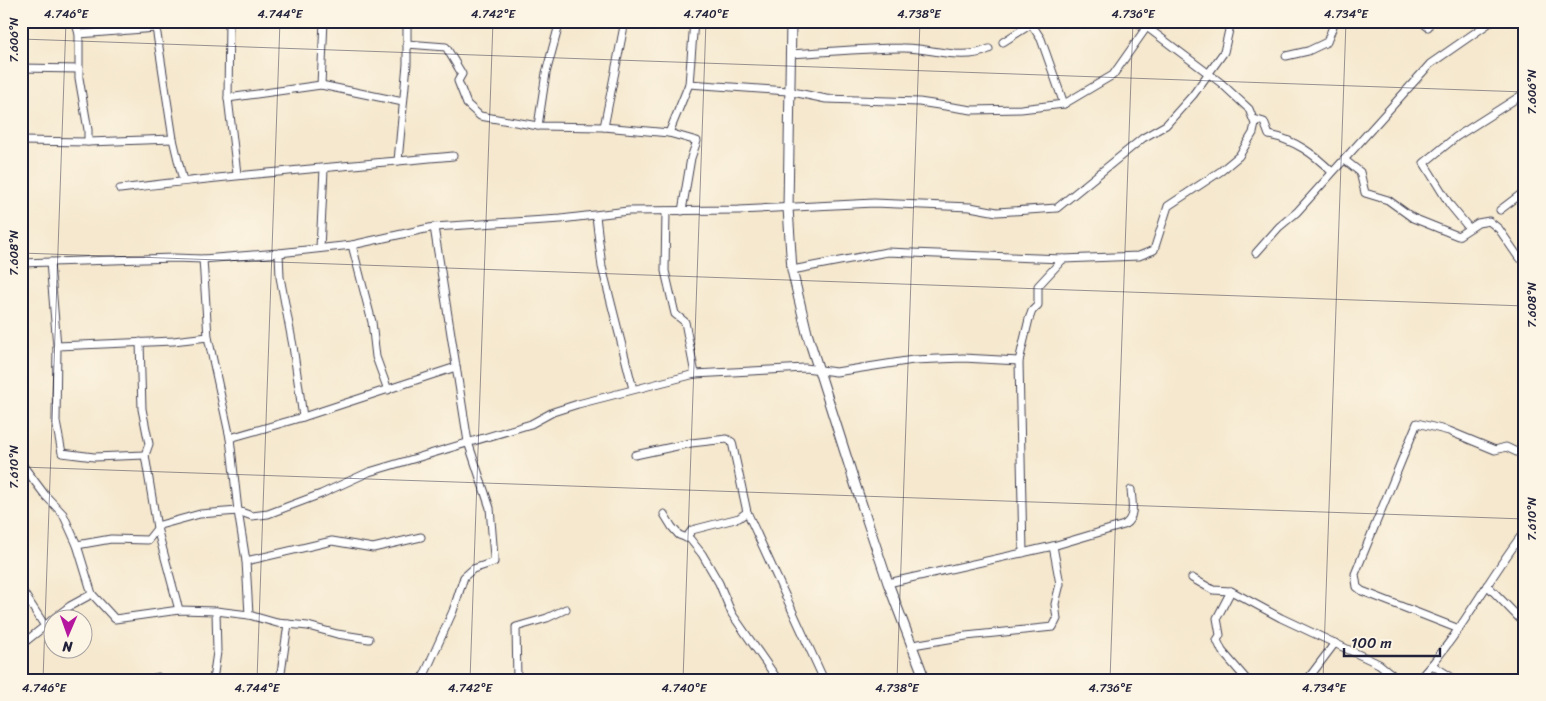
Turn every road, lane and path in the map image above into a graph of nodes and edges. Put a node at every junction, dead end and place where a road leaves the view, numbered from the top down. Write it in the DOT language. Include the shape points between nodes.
graph roads {
  1 [pos="75,21"];
  2 [pos="118,21"];
  3 [pos="229,21"];
  4 [pos="324,21"];
  5 [pos="408,21"];
  6 [pos="560,21"];
  7 [pos="625,21"];
  8 [pos="694,21"];
  9 [pos="791,21"];
  10 [pos="1134,21"];
  11 [pos="1231,21"];
  12 [pos="1335,21"];
  13 [pos="1421,21"];
  14 [pos="1492,21"];
  15 [pos="1034,23"];
  16 [pos="156,25"];
  17 [pos="1149,25"];
  18 [pos="1428,27"];
  19 [pos="121,31"];
  20 [pos="80,34"];
  21 [pos="1004,42"];
  22 [pos="407,44"];
  23 [pos="989,49"];
  24 [pos="791,54"];
  25 [pos="1286,56"];
  26 [pos="21,68"];
  27 [pos="78,69"];
  28 [pos="1208,72"];
  29 [pos="690,84"];
  30 [pos="321,85"];
  31 [pos="788,91"];
  32 [pos="1525,92"];
  33 [pos="228,98"];
  34 [pos="403,102"];
  35 [pos="1064,104"];
  36 [pos="1254,119"];
  37 [pos="538,126"];
  38 [pos="604,127"];
  39 [pos="669,133"];
  40 [pos="173,140"];
  41 [pos="21,141"];
  42 [pos="88,142"];
  43 [pos="453,156"];
  44 [pos="398,161"];
  45 [pos="1346,161"];
  46 [pos="324,169"];
  47 [pos="1332,172"];
  48 [pos="237,174"];
  49 [pos="183,181"];
  50 [pos="120,189"];
  51 [pos="1525,191"];
  52 [pos="788,208"];
  53 [pos="666,210"];
  54 [pos="1500,210"];
  55 [pos="682,211"];
  56 [pos="596,216"];
  57 [pos="434,227"];
  58 [pos="1469,228"];
  59 [pos="352,245"];
  60 [pos="320,248"];
  61 [pos="280,253"];
  62 [pos="1256,253"];
  63 [pos="1519,258"];
  64 [pos="203,259"];
  65 [pos="1063,259"];
  66 [pos="50,262"];
  67 [pos="21,263"];
  68 [pos="792,270"];
  69 [pos="208,337"];
  70 [pos="140,342"];
  71 [pos="57,346"];
  72 [pos="1019,361"];
  73 [pos="456,367"];
  74 [pos="820,370"];
  75 [pos="695,374"];
  76 [pos="633,389"];
  77 [pos="388,390"];
  78 [pos="303,417"];
  79 [pos="230,438"];
  80 [pos="468,442"];
  81 [pos="145,455"];
  82 [pos="634,455"];
  83 [pos="1525,456"];
  84 [pos="21,463"];
  85 [pos="1132,490"];
  86 [pos="238,512"];
  87 [pos="747,512"];
  88 [pos="664,514"];
  89 [pos="157,528"];
  90 [pos="1525,530"];
  91 [pos="421,536"];
  92 [pos="688,538"];
  93 [pos="77,545"];
  94 [pos="1053,546"];
  95 [pos="1023,553"];
  96 [pos="246,562"];
  97 [pos="1192,578"];
  98 [pos="888,583"];
  99 [pos="1487,585"];
  100 [pos="21,589"];
  101 [pos="1231,590"];
  102 [pos="92,594"];
  103 [pos="67,608"];
  104 [pos="566,608"];
  105 [pos="179,610"];
  106 [pos="216,611"];
  107 [pos="249,615"];
  108 [pos="42,621"];
  109 [pos="288,624"];
  110 [pos="1525,624"];
  111 [pos="42,628"];
  112 [pos="1459,629"];
  113 [pos="369,639"];
  114 [pos="1335,643"];
  115 [pos="21,645"];
  116 [pos="913,645"];
  117 [pos="1432,665"];
  118 [pos="21,672"];
  119 [pos="158,677"];
  120 [pos="924,678"];
  121 [pos="27,680"];
  122 [pos="146,680"];
  123 [pos="213,680"];
  124 [pos="280,680"];
  125 [pos="422,680"];
  126 [pos="517,680"];
  127 [pos="778,680"];
  128 [pos="824,680"];
  129 [pos="899,680"];
  130 [pos="1247,680"];
  131 [pos="1307,680"];
  132 [pos="1399,680"];
  133 [pos="1418,680"];
  134 [pos="1456,680"];
  1 -- 20 [label="street"];
  2 -- 19 [label="street"];
  3 -- 33 [label="street"];
  4 -- 30 [label="street"];
  5 -- 22 [label="street"];
  6 -- 37 [label="street" via="546,73"];
  7 -- 38 [label="street"];
  8 -- 29 [label="street"];
  9 -- 24 [label="street"];
  10 -- 17 [label="street"];
  11 -- 28 [label="street" via="1226,47"];
  12 -- 25 [label="street" via="1327,42"];
  13 -- 18 [label="street"];
  14 -- 47 [label="street" via="1430,64"];
  15 -- 21 [label="street"];
  15 -- 35 [label="street"];
  16 -- 19 [label="street"];
  16 -- 40 [label="street"];
  17 -- 28 [label="street"];
  17 -- 35 [label="street" via="1113,75"];
  19 -- 20 [label="street"];
  20 -- 27 [label="street"];
  22 -- 34 [label="street"];
  22 -- 37 [label="street" via="439,45 448,49 462,74 458,81 460,88 468,104 480,116"];
  23 -- 24 [label="street" via="980,54 901,48"];
  24 -- 31 [label="street"];
  26 -- 27 [label="street"];
  27 -- 42 [label="street"];
  28 -- 36 [label="street" via="1250,109"];
  28 -- 52 [label="street" via="1194,95 1166,125 1143,138 1057,208 997,212 899,202"];
  29 -- 31 [label="street"];
  29 -- 39 [label="street"];
  30 -- 33 [label="street"];
  30 -- 34 [label="street"];
  31 -- 35 [label="street" via="826,98 909,101 972,110"];
  31 -- 52 [label="street"];
  32 -- 58 [label="street" via="1424,163 1450,205"];
  33 -- 48 [label="street"];
  34 -- 44 [label="street"];
  36 -- 47 [label="street" via="1264,122 1269,135 1283,138 1316,156"];
  36 -- 65 [label="street" via="1253,133 1239,156 1168,206 1154,250 1139,256"];
  37 -- 38 [label="street"];
  38 -- 39 [label="street"];
  39 -- 55 [label="street" via="697,141"];
  40 -- 42 [label="street"];
  40 -- 49 [label="street"];
  41 -- 42 [label="street"];
  43 -- 44 [label="street"];
  44 -- 46 [label="street"];
  45 -- 58 [label="street" via="1360,172 1365,193 1388,200 1413,218 1458,236"];
  46 -- 48 [label="street"];
  46 -- 60 [label="street"];
  47 -- 62 [label="street"];
  48 -- 49 [label="street"];
  49 -- 50 [label="street"];
  51 -- 54 [label="street"];
  52 -- 55 [label="street"];
  52 -- 68 [label="street"];
  53 -- 55 [label="street"];
  53 -- 56 [label="street" via="628,210"];
  53 -- 75 [label="street" via="665,271 675,314 685,322"];
  56 -- 57 [label="street"];
  56 -- 76 [label="street" via="602,267"];
  57 -- 59 [label="street"];
  57 -- 73 [label="street"];
  58 -- 63 [label="street" via="1490,222 1499,229"];
  59 -- 60 [label="street"];
  59 -- 77 [label="street" via="372,322 376,357"];
  60 -- 61 [label="street"];
  61 -- 64 [label="street"];
  61 -- 78 [label="street" via="280,277"];
  64 -- 66 [label="street"];
  64 -- 69 [label="street"];
  65 -- 68 [label="street" via="887,252"];
  65 -- 72 [label="street" via="1038,286 1038,305 1029,319"];
  66 -- 67 [label="street"];
  66 -- 71 [label="street"];
  68 -- 74 [label="street" via="807,333"];
  69 -- 70 [label="street"];
  69 -- 79 [label="street"];
  70 -- 71 [label="street"];
  70 -- 81 [label="street" via="142,409 149,444"];
  71 -- 81 [label="street" via="56,422 62,453 94,457"];
  72 -- 74 [label="street" via="913,360 836,372"];
  72 -- 95 [label="street"];
  73 -- 77 [label="street"];
  73 -- 80 [label="street"];
  74 -- 75 [label="street" via="786,368"];
  74 -- 98 [label="street"];
  75 -- 76 [label="street"];
  76 -- 80 [label="street" via="578,404 531,424"];
  77 -- 78 [label="street"];
  78 -- 79 [label="street"];
  79 -- 86 [label="street"];
  80 -- 86 [label="street" via="369,472 282,510 252,516"];
  80 -- 125 [label="street" via="490,508 494,562 472,570 464,577 453,611"];
  81 -- 89 [label="street"];
  82 -- 87 [label="street" via="691,443 730,440"];
  83 -- 112 [label="street" via="1506,447 1495,450 1449,431 1417,423 1355,574 1357,587 1362,591"];
  84 -- 93 [label="street" via="62,514"];
  85 -- 94 [label="street" via="1132,510 1127,523"];
  86 -- 89 [label="street" via="200,514"];
  86 -- 96 [label="street"];
  87 -- 92 [label="street" via="739,518 692,530"];
  87 -- 128 [label="street"];
  88 -- 92 [label="street" via="672,527"];
  89 -- 93 [label="street" via="148,540 111,539"];
  89 -- 105 [label="street"];
  90 -- 99 [label="street"];
  91 -- 96 [label="street" via="373,548 332,541"];
  92 -- 127 [label="street" via="719,583 732,614"];
  93 -- 102 [label="street"];
  94 -- 95 [label="street"];
  94 -- 116 [label="street" via="1060,584 1053,627"];
  95 -- 98 [label="street"];
  96 -- 107 [label="street"];
  97 -- 101 [label="street" via="1213,590"];
  98 -- 116 [label="street"];
  99 -- 110 [label="street"];
  99 -- 112 [label="street"];
  100 -- 108 [label="street"];
  101 -- 114 [label="street"];
  101 -- 130 [label="street" via="1217,618 1220,635 1217,640 1222,651"];
  102 -- 103 [label="street"];
  102 -- 105 [label="street" via="115,619"];
  104 -- 126 [label="street" via="516,628"];
  105 -- 106 [label="street"];
  106 -- 107 [label="street"];
  106 -- 123 [label="street" via="217,652"];
  107 -- 109 [label="street"];
  109 -- 113 [label="street"];
  109 -- 124 [label="street"];
  111 -- 115 [label="street"];
  112 -- 117 [label="street"];
  114 -- 131 [label="street"];
  114 -- 132 [label="street" via="1379,664"];
  116 -- 120 [label="street"];
  117 -- 133 [label="street"];
  117 -- 134 [label="street"];
  118 -- 121 [label="street"];
  119 -- 122 [label="street"];
  120 -- 129 [label="street"];
}
